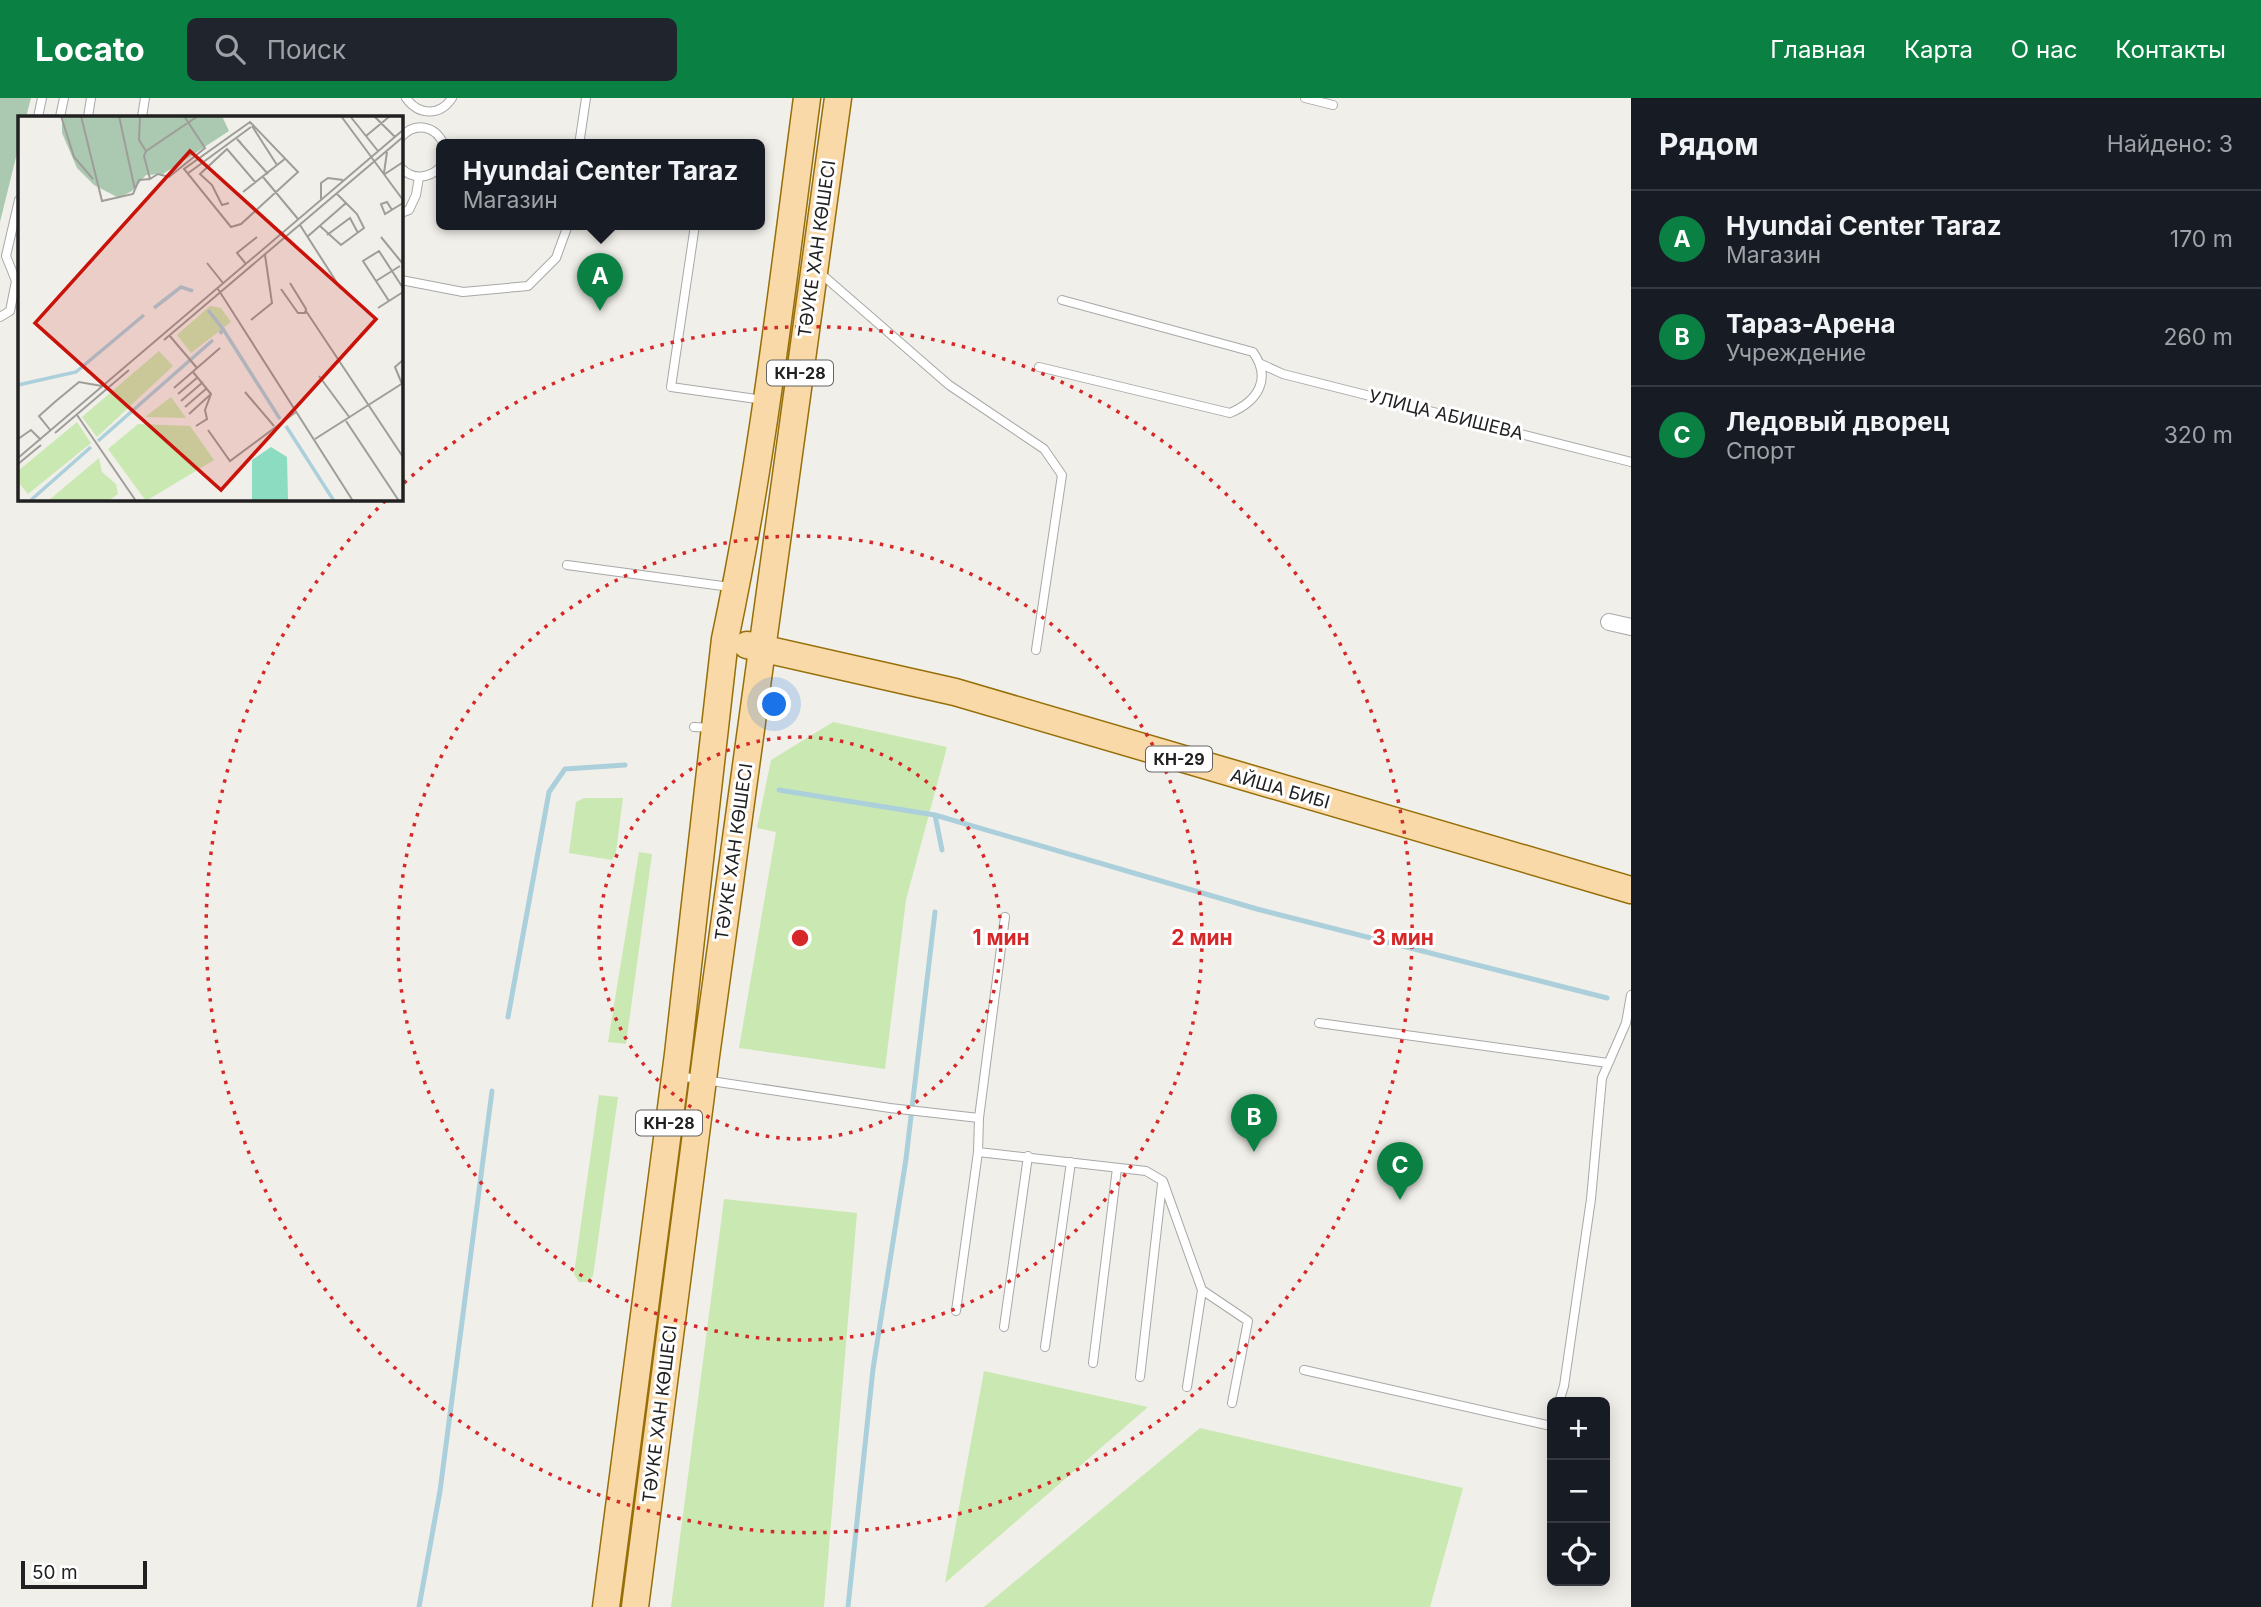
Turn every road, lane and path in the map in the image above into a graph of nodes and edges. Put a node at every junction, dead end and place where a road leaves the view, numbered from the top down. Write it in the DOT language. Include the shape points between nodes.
graph roads {
  1 [pos="42,98"];
  2 [pos="64,98"];
  3 [pos="91,98"];
  4 [pos="145,98"];
  5 [pos="406,98"];
  6 [pos="452,98"];
  7 [pos="586,98"];
  8 [pos="807,98"];
  9 [pos="838,98"];
  10 [pos="1305,98"];
  11 [pos="1333,105"];
  12 [pos="423,111"];
  13 [pos="38,116"];
  14 [pos="60,116"];
  15 [pos="88,116"];
  16 [pos="142,116"];
  17 [pos="422,127"];
  18 [pos="402,136"];
  19 [pos="440,139"];
  20 [pos="580,139"];
  21 [pos="402,169"];
  22 [pos="436,170"];
  23 [pos="419,177"];
  24 [pos="18,204"];
  25 [pos="402,212"];
  26 [pos="566,230"];
  27 [pos="694,230"];
  28 [pos="814,268"];
  29 [pos="402,281"];
  30 [pos="1062,300"];
  31 [pos="0,317"];
  32 [pos="1261,364"];
  33 [pos="1039,367"];
  34 [pos="767,400"];
  35 [pos="1631,462"];
  36 [pos="567,565"];
  37 [pos="736,588"];
  38 [pos="1609,622"];
  39 [pos="1631,627"];
  40 [pos="725,639"];
  41 [pos="761,648"];
  42 [pos="1036,650"];
  43 [pos="1631,890"];
  44 [pos="1005,917"];
  45 [pos="1631,995"];
  46 [pos="1318,1023"];
  47 [pos="1608,1063"];
  48 [pos="675,1076"];
  49 [pos="703,1080"];
  50 [pos="979,1118"];
  51 [pos="978,1152"];
  52 [pos="1028,1156"];
  53 [pos="1071,1162"];
  54 [pos="1117,1168"];
  55 [pos="1163,1181"];
  56 [pos="1202,1290"];
  57 [pos="956,1311"];
  58 [pos="1004,1327"];
  59 [pos="1045,1347"];
  60 [pos="1093,1363"];
  61 [pos="1304,1370"];
  62 [pos="1140,1377"];
  63 [pos="1187,1387"];
  64 [pos="1561,1397"];
  65 [pos="1232,1403"];
  66 [pos="1547,1425"];
  67 [pos="606,1607"];
  68 [pos="635,1607"];
  1 -- 13 [label="lane"];
  2 -- 14 [label="lane"];
  3 -- 15 [label="lane"];
  4 -- 16 [label="lane"];
  5 -- 12 [label="lane"];
  6 -- 12 [label="lane" via="444,108"];
  7 -- 20 [label="lane"];
  8 -- 34 [label="main road, ТӘУКЕ ХАН КӨШЕСІ / КН-28"];
  9 -- 28 [label="main road, ТӘУКЕ ХАН КӨШЕСІ / КН-28"];
  10 -- 11 [label="lane"];
  12 -- 17 [label="lane"];
  17 -- 18 [label="lane"];
  17 -- 19 [label="lane"];
  21 -- 23 [label="lane"];
  22 -- 23 [label="lane"];
  23 -- 25 [label="lane" via="416,195"];
  24 -- 31 [label="lane" via="6,256 16,281 10,311"];
  26 -- 29 [label="lane" via="556,258 528,286 463,292"];
  27 -- 34 [label="lane" via="671,387"];
  28 -- 41 [label="main road, ТӘУКЕ ХАН КӨШЕСІ / КН-28"];
  28 -- 42 [label="lane" via="949,385 1044,449 1062,475"];
  30 -- 32 [label="lane, УЛИЦА АБИШЕВА" via="1253,352"];
  32 -- 33 [label="lane" via="1263,382 1253,398 1230,412"];
  32 -- 35 [label="lane, УЛИЦА АБИШЕВА" via="1283,374"];
  34 -- 37 [label="main road, ТӘУКЕ ХАН КӨШЕСІ / КН-28"];
  36 -- 37 [label="lane"];
  37 -- 40 [label="main road, ТӘУКЕ ХАН КӨШЕСІ / КН-28"];
  38 -- 39 [label="street"];
  40 -- 41 [label="main road, АЙША БИБІ / КН-29"];
  40 -- 48 [label="main road, ТӘУКЕ ХАН КӨШЕСІ / КН-28" via="704,728"];
  41 -- 43 [label="main road, АЙША БИБІ / КН-29" via="954,692"];
  41 -- 49 [label="main road, ТӘУКЕ ХАН КӨШЕСІ / КН-28"];
  44 -- 50 [label="lane"];
  45 -- 47 [label="lane" via="1626,1023"];
  46 -- 47 [label="lane"];
  47 -- 64 [label="lane" via="1602,1078 1591,1199"];
  48 -- 49 [label="lane"];
  48 -- 67 [label="main road, ТӘУКЕ ХАН КӨШЕСІ / КН-28"];
  49 -- 50 [label="lane"];
  49 -- 68 [label="main road, ТӘУКЕ ХАН КӨШЕСІ / КН-28"];
  50 -- 51 [label="lane"];
  51 -- 52 [label="lane"];
  51 -- 57 [label="lane"];
  52 -- 53 [label="lane"];
  52 -- 58 [label="lane"];
  53 -- 54 [label="lane"];
  53 -- 59 [label="lane"];
  54 -- 55 [label="lane" via="1146,1171"];
  54 -- 60 [label="lane"];
  55 -- 56 [label="lane"];
  55 -- 62 [label="lane"];
  56 -- 63 [label="lane"];
  56 -- 65 [label="lane" via="1248,1321"];
  61 -- 66 [label="lane"];
}
